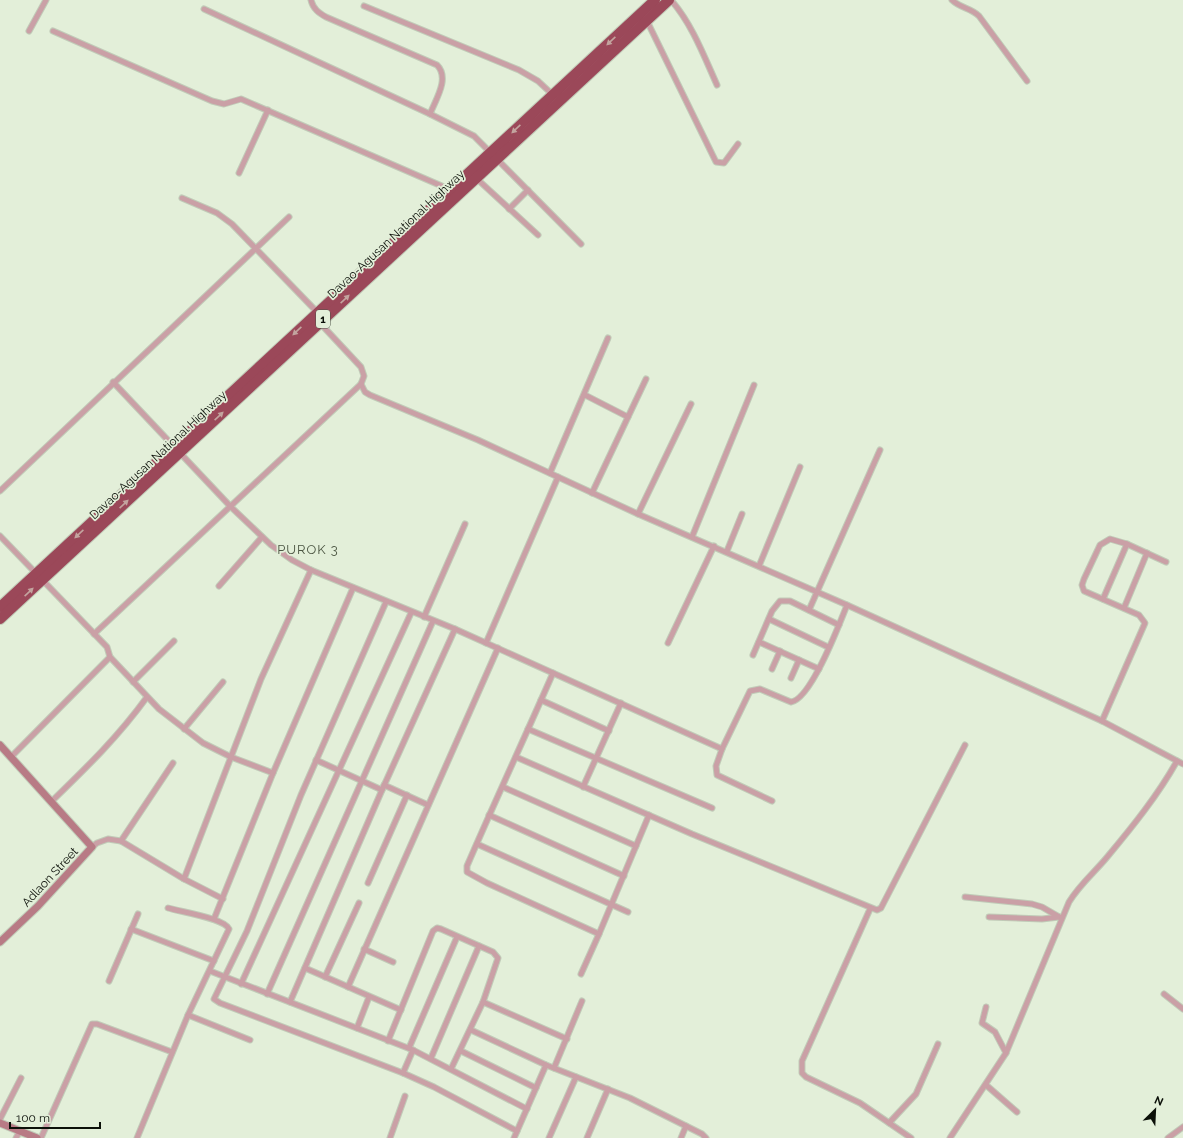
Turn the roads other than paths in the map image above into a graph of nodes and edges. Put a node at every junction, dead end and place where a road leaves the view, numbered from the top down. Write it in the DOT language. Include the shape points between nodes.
graph roads {
  1 [pos="46,0"];
  2 [pos="311,0"];
  3 [pos="655,0"];
  4 [pos="670,0"];
  5 [pos="952,0"];
  6 [pos="364,6"];
  7 [pos="204,9"];
  8 [pos="647,21"];
  9 [pos="29,31"];
  10 [pos="54,31"];
  11 [pos="575,80"];
  12 [pos="1027,81"];
  13 [pos="717,85"];
  14 [pos="553,95"];
  15 [pos="268,110"];
  16 [pos="430,114"];
  17 [pos="738,144"];
  18 [pos="494,155"];
  19 [pos="239,173"];
  20 [pos="476,178"];
  21 [pos="528,190"];
  22 [pos="453,193"];
  23 [pos="182,198"];
  24 [pos="509,209"];
  25 [pos="289,217"];
  26 [pos="538,235"];
  27 [pos="581,244"];
  28 [pos="257,249"];
  29 [pos="317,317"];
  30 [pos="608,338"];
  31 [pos="646,379"];
  32 [pos="113,382"];
  33 [pos="361,384"];
  34 [pos="754,385"];
  35 [pos="585,395"];
  36 [pos="691,404"];
  37 [pos="628,417"];
  38 [pos="176,449"];
  39 [pos="880,450"];
  40 [pos="800,467"];
  41 [pos="550,473"];
  42 [pos="558,477"];
  43 [pos="0,491"];
  44 [pos="592,493"];
  45 [pos="231,507"];
  46 [pos="638,514"];
  47 [pos="742,514"];
  48 [pos="465,524"];
  49 [pos="0,536"];
  50 [pos="262,537"];
  51 [pos="692,537"];
  52 [pos="1127,544"];
  53 [pos="714,546"];
  54 [pos="726,552"];
  55 [pos="1146,553"];
  56 [pos="1166,562"];
  57 [pos="759,566"];
  58 [pos="311,570"];
  59 [pos="39,577"];
  60 [pos="219,586"];
  61 [pos="353,588"];
  62 [pos="816,592"];
  63 [pos="1103,599"];
  64 [pos="386,602"];
  65 [pos="847,605"];
  66 [pos="0,607"];
  67 [pos="1124,608"];
  68 [pos="809,610"];
  69 [pos="412,613"];
  70 [pos="424,617"];
  71 [pos="0,619"];
  72 [pos="769,619"];
  73 [pos="433,621"];
  74 [pos="839,625"];
  75 [pos="455,629"];
  76 [pos="94,634"];
  77 [pos="174,642"];
  78 [pos="759,642"];
  79 [pos="486,643"];
  80 [pos="668,643"];
  81 [pos="828,647"];
  82 [pos="498,648"];
  83 [pos="780,651"];
  84 [pos="752,655"];
  85 [pos="110,658"];
  86 [pos="799,660"];
  87 [pos="772,669"];
  88 [pos="819,669"];
  89 [pos="553,673"];
  90 [pos="792,678"];
  91 [pos="133,682"];
  92 [pos="223,682"];
  93 [pos="147,696"];
  94 [pos="541,700"];
  95 [pos="621,703"];
  96 [pos="1102,721"];
  97 [pos="184,729"];
  98 [pos="528,729"];
  99 [pos="609,731"];
  100 [pos="0,745"];
  101 [pos="965,745"];
  102 [pos="722,749"];
  103 [pos="11,757"];
  104 [pos="231,757"];
  105 [pos="516,757"];
  106 [pos="596,758"];
  107 [pos="316,760"];
  108 [pos="1177,761"];
  109 [pos="173,763"];
  110 [pos="1183,764"];
  111 [pos="338,770"];
  112 [pos="273,773"];
  113 [pos="361,781"];
  114 [pos="503,787"];
  115 [pos="583,787"];
  116 [pos="383,788"];
  117 [pos="407,796"];
  118 [pos="772,801"];
  119 [pos="51,802"];
  120 [pos="428,805"];
  121 [pos="712,808"];
  122 [pos="489,815"];
  123 [pos="649,815"];
  124 [pos="122,841"];
  125 [pos="477,844"];
  126 [pos="636,846"];
  127 [pos="92,847"];
  128 [pos="624,876"];
  129 [pos="184,880"];
  130 [pos="368,883"];
  131 [pos="965,897"];
  132 [pos="223,898"];
  133 [pos="359,903"];
  134 [pos="612,905"];
  135 [pos="168,908"];
  136 [pos="870,909"];
  137 [pos="628,912"];
  138 [pos="138,914"];
  139 [pos="989,916"];
  140 [pos="1060,918"];
  141 [pos="214,919"];
  142 [pos="131,929"];
  143 [pos="599,934"];
  144 [pos="457,937"];
  145 [pos="0,942"];
  146 [pos="479,946"];
  147 [pos="364,949"];
  148 [pos="214,962"];
  149 [pos="393,962"];
  150 [pos="305,968"];
  151 [pos="210,971"];
  152 [pos="581,974"];
  153 [pos="223,977"];
  154 [pos="325,977"];
  155 [pos="108,981"];
  156 [pos="241,984"];
  157 [pos="348,987"];
  158 [pos="267,994"];
  159 [pos="1164,994"];
  160 [pos="369,996"];
  161 [pos="582,1001"];
  162 [pos="290,1002"];
  163 [pos="483,1002"];
  164 [pos="986,1007"];
  165 [pos="1183,1009"];
  166 [pos="401,1010"];
  167 [pos="188,1015"];
  168 [pos="357,1028"];
  169 [pos="471,1030"];
  170 [pos="567,1039"];
  171 [pos="250,1040"];
  172 [pos="388,1041"];
  173 [pos="938,1044"];
  174 [pos="411,1049"];
  175 [pos="461,1051"];
  176 [pos="172,1052"];
  177 [pos="1006,1053"];
  178 [pos="431,1058"];
  179 [pos="546,1065"];
  180 [pos="554,1068"];
  181 [pos="451,1069"];
  182 [pos="403,1073"];
  183 [pos="576,1077"];
  184 [pos="22,1078"];
  185 [pos="986,1085"];
  186 [pos="536,1088"];
  187 [pos="608,1089"];
  188 [pos="405,1096"];
  189 [pos="527,1109"];
  190 [pos="1017,1112"];
  191 [pos="0,1119"];
  192 [pos="0,1123"];
  193 [pos="889,1123"];
  194 [pos="686,1126"];
  195 [pos="1183,1127"];
  196 [pos="517,1131"];
  197 [pos="18,1135"];
  198 [pos="34,1138"];
  199 [pos="41,1138"];
  200 [pos="137,1138"];
  201 [pos="390,1138"];
  202 [pos="514,1138"];
  203 [pos="550,1138"];
  204 [pos="587,1138"];
  205 [pos="681,1138"];
  206 [pos="706,1138"];
  207 [pos="911,1138"];
  208 [pos="950,1138"];
  209 [pos="1168,1138"];
  1 -- 9 [label="street"];
  2 -- 16 [label="street" via="318,12 326,17 437,65 443,76"];
  3 -- 11 [label="highway, Davao-Agusan National Highway / 1, one-way"];
  4 -- 8 [label="highway, Davao-Agusan National Highway / 1"];
  4 -- 13 [label="street" via="685,19"];
  5 -- 12 [label="street" via="979,16"];
  6 -- 14 [label="street" via="519,70 538,81"];
  7 -- 16 [label="street"];
  8 -- 11 [label="highway, Davao-Agusan National Highway / 1"];
  8 -- 17 [label="street" via="716,162 724,163"];
  10 -- 15 [label="street" via="212,102 224,104 241,98"];
  11 -- 14 [label="highway, Davao-Agusan National Highway / 1"];
  11 -- 18 [label="highway, Davao-Agusan National Highway / 1"];
  14 -- 18 [label="highway, Davao-Agusan National Highway / 1, one-way"];
  15 -- 19 [label="street"];
  15 -- 22 [label="street"];
  16 -- 18 [label="street" via="474,136"];
  18 -- 20 [label="highway, Davao-Agusan National Highway / 1"];
  18 -- 21 [label="street"];
  18 -- 22 [label="highway, Davao-Agusan National Highway / 1"];
  20 -- 22 [label="highway, Davao-Agusan National Highway / 1"];
  20 -- 24 [label="street"];
  21 -- 24 [label="street"];
  21 -- 27 [label="street"];
  22 -- 29 [label="highway, Davao-Agusan National Highway / 1"];
  23 -- 28 [label="street" via="225,218"];
  24 -- 26 [label="street"];
  25 -- 28 [label="street"];
  28 -- 29 [label="street"];
  28 -- 32 [label="street"];
  29 -- 33 [label="street" via="361,367 364,376"];
  29 -- 38 [label="highway, Davao-Agusan National Highway / 1"];
  30 -- 35 [label="street"];
  31 -- 37 [label="street"];
  32 -- 38 [label="street"];
  32 -- 43 [label="street"];
  33 -- 41 [label="street" via="370,395"];
  33 -- 45 [label="street"];
  34 -- 51 [label="street"];
  35 -- 37 [label="street"];
  35 -- 41 [label="street"];
  36 -- 46 [label="street"];
  37 -- 44 [label="street"];
  38 -- 45 [label="street"];
  38 -- 59 [label="highway, Davao-Agusan National Highway / 1"];
  39 -- 62 [label="street"];
  40 -- 57 [label="street"];
  41 -- 42 [label="street"];
  42 -- 44 [label="street"];
  42 -- 79 [label="street"];
  44 -- 46 [label="street"];
  45 -- 50 [label="street"];
  45 -- 76 [label="street"];
  46 -- 51 [label="street"];
  47 -- 54 [label="street"];
  48 -- 70 [label="street"];
  49 -- 59 [label="street"];
  50 -- 58 [label="street" via="292,560"];
  50 -- 60 [label="street"];
  51 -- 53 [label="street"];
  52 -- 55 [label="street"];
  52 -- 63 [label="street"];
  52 -- 63 [label="street" via="1105,540 1100,545 1084,579 1084,590"];
  53 -- 54 [label="street"];
  53 -- 80 [label="street"];
  54 -- 57 [label="street"];
  55 -- 56 [label="street"];
  55 -- 67 [label="street"];
  57 -- 62 [label="street"];
  58 -- 61 [label="street"];
  58 -- 104 [label="street" via="261,679"];
  59 -- 66 [label="highway, Davao-Agusan National Highway / 1"];
  71 -- 59 [label="highway, Davao-Agusan National Highway / 1, one-way"];
  59 -- 76 [label="street"];
  61 -- 64 [label="street"];
  61 -- 112 [label="street"];
  62 -- 65 [label="street"];
  62 -- 68 [label="street"];
  63 -- 67 [label="street"];
  64 -- 69 [label="street"];
  64 -- 107 [label="street"];
  65 -- 74 [label="street"];
  65 -- 96 [label="street"];
  67 -- 96 [label="street" via="1143,618 1145,623"];
  68 -- 72 [label="street" via="790,601 780,601"];
  68 -- 74 [label="street"];
  69 -- 70 [label="street"];
  69 -- 111 [label="street"];
  70 -- 73 [label="street"];
  72 -- 78 [label="street"];
  72 -- 81 [label="street"];
  73 -- 75 [label="street"];
  73 -- 113 [label="street"];
  74 -- 81 [label="street"];
  75 -- 79 [label="street"];
  75 -- 116 [label="street"];
  76 -- 85 [label="street" via="107,647"];
  77 -- 91 [label="street"];
  78 -- 83 [label="street"];
  78 -- 84 [label="street"];
  79 -- 82 [label="street"];
  81 -- 88 [label="street"];
  82 -- 89 [label="street"];
  82 -- 120 [label="street"];
  83 -- 86 [label="street"];
  83 -- 87 [label="street"];
  85 -- 91 [label="street"];
  85 -- 103 [label="street"];
  86 -- 88 [label="street"];
  86 -- 90 [label="street"];
  88 -- 102 [label="street" via="811,684 795,701 790,702 760,689 750,691"];
  89 -- 94 [label="street"];
  89 -- 95 [label="street"];
  91 -- 93 [label="street"];
  92 -- 97 [label="street"];
  93 -- 97 [label="street"];
  93 -- 119 [label="street" via="112,742"];
  94 -- 98 [label="street"];
  94 -- 99 [label="street"];
  95 -- 99 [label="street"];
  95 -- 102 [label="street"];
  96 -- 108 [label="street"];
  97 -- 104 [label="street" via="211,748"];
  98 -- 105 [label="street"];
  98 -- 106 [label="street"];
  99 -- 106 [label="street"];
  100 -- 103 [label="street"];
  101 -- 136 [label="street" via="881,908"];
  102 -- 118 [label="street" via="716,766 717,774"];
  103 -- 119 [label="street"];
  104 -- 112 [label="street"];
  104 -- 129 [label="street"];
  105 -- 114 [label="street"];
  105 -- 115 [label="street"];
  106 -- 115 [label="street"];
  106 -- 121 [label="street"];
  107 -- 111 [label="street"];
  107 -- 153 [label="street" via="249,927"];
  108 -- 110 [label="street"];
  108 -- 140 [label="street" via="1161,787 1120,841 1079,886"];
  109 -- 124 [label="street"];
  111 -- 113 [label="street"];
  111 -- 156 [label="street"];
  112 -- 132 [label="street"];
  113 -- 116 [label="street"];
  113 -- 158 [label="street"];
  114 -- 122 [label="street"];
  114 -- 126 [label="street"];
  115 -- 123 [label="street"];
  116 -- 117 [label="street"];
  116 -- 150 [label="street"];
  117 -- 120 [label="street"];
  117 -- 130 [label="street"];
  119 -- 127 [label="street"];
  120 -- 147 [label="street"];
  122 -- 125 [label="street"];
  122 -- 128 [label="street"];
  123 -- 126 [label="street"];
  123 -- 136 [label="street"];
  124 -- 127 [label="street, Adlaon Street" via="108,839"];
  124 -- 129 [label="street"];
  125 -- 134 [label="street"];
  125 -- 143 [label="street" via="466,868 470,875"];
  126 -- 128 [label="street"];
  127 -- 145 [label="street, Adlaon Street" via="38,906"];
  128 -- 134 [label="street"];
  129 -- 132 [label="street"];
  131 -- 140 [label="street" via="1032,904"];
  132 -- 141 [label="street"];
  133 -- 154 [label="street"];
  134 -- 137 [label="street"];
  134 -- 143 [label="street"];
  135 -- 141 [label="street"];
  136 -- 193 [label="street" via="801,1068 806,1077 860,1103"];
  138 -- 142 [label="street"];
  139 -- 140 [label="street"];
  140 -- 177 [label="street"];
  141 -- 148 [label="street" via="226,925 229,930"];
  142 -- 148 [label="street"];
  142 -- 155 [label="street"];
  143 -- 152 [label="street"];
  144 -- 146 [label="street"];
  144 -- 166 [label="street" via="437,928 433,931"];
  144 -- 174 [label="street"];
  146 -- 163 [label="street" via="496,954 498,958"];
  146 -- 178 [label="street"];
  147 -- 149 [label="street"];
  147 -- 157 [label="street"];
  148 -- 151 [label="street"];
  150 -- 154 [label="street"];
  150 -- 162 [label="street"];
  151 -- 153 [label="street"];
  151 -- 167 [label="street"];
  153 -- 156 [label="street"];
  153 -- 182 [label="street" via="214,999 220,1004"];
  154 -- 157 [label="street"];
  156 -- 158 [label="street"];
  157 -- 160 [label="street"];
  158 -- 162 [label="street"];
  159 -- 165 [label="street"];
  160 -- 166 [label="street"];
  160 -- 168 [label="street"];
  161 -- 170 [label="street"];
  162 -- 168 [label="street"];
  163 -- 169 [label="street"];
  163 -- 170 [label="street"];
  164 -- 177 [label="street" via="982,1023 995,1032"];
  166 -- 172 [label="street"];
  167 -- 171 [label="street"];
  167 -- 176 [label="street"];
  168 -- 172 [label="street"];
  169 -- 175 [label="street"];
  169 -- 179 [label="street"];
  170 -- 180 [label="street"];
  172 -- 174 [label="street"];
  173 -- 193 [label="street" via="916,1094"];
  174 -- 178 [label="street"];
  174 -- 182 [label="street"];
  175 -- 181 [label="street"];
  175 -- 186 [label="street"];
  176 -- 199 [label="street" via="92,1024"];
  176 -- 200 [label="street"];
  177 -- 185 [label="street"];
  178 -- 181 [label="street"];
  179 -- 180 [label="street"];
  179 -- 186 [label="street"];
  180 -- 183 [label="street"];
  181 -- 189 [label="street"];
  182 -- 196 [label="street"];
  183 -- 187 [label="street"];
  183 -- 203 [label="street"];
  184 -- 191 [label="street"];
  185 -- 190 [label="street"];
  185 -- 208 [label="street"];
  186 -- 189 [label="street"];
  187 -- 194 [label="street"];
  187 -- 204 [label="street"];
  188 -- 201 [label="street"];
  189 -- 196 [label="street"];
  192 -- 197 [label="street"];
  193 -- 207 [label="street"];
  194 -- 205 [label="street"];
  194 -- 206 [label="street"];
  195 -- 209 [label="street"];
  196 -- 202 [label="street"];
  197 -- 198 [label="street"];
}
